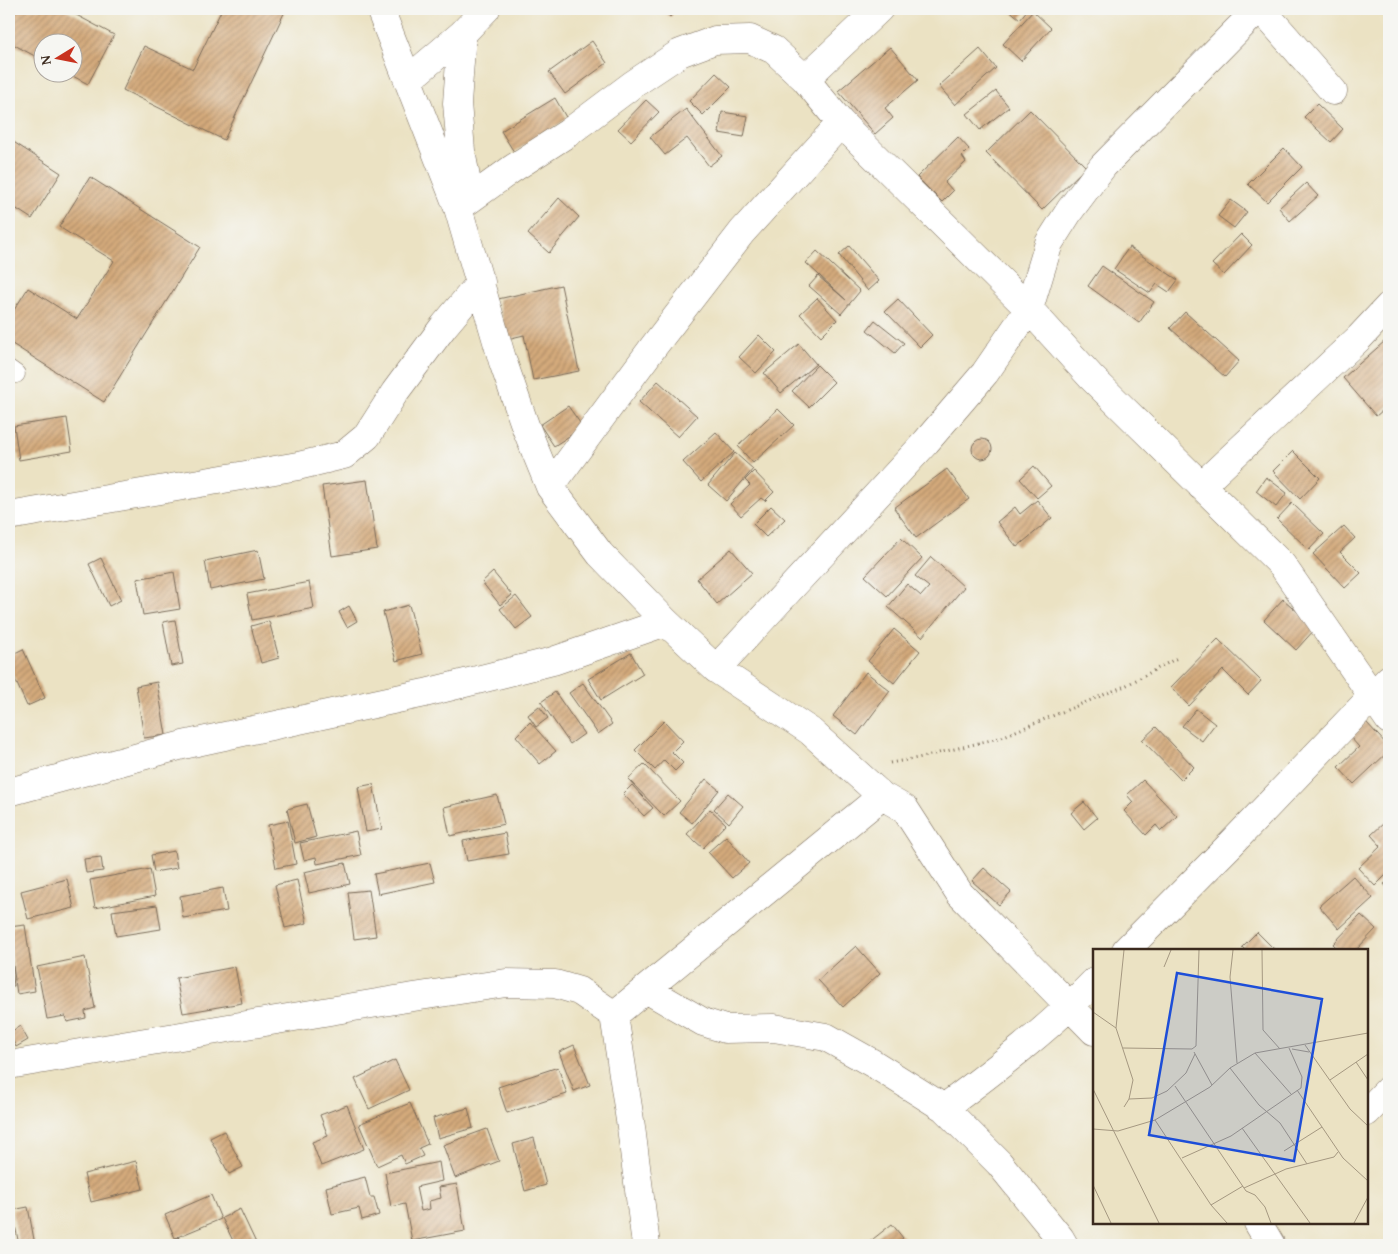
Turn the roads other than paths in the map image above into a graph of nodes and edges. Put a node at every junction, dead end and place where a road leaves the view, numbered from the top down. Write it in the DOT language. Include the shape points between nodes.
graph roads {
  1 [pos="380,9"];
  2 [pos="486,9"];
  3 [pos="879,9"];
  4 [pos="1259,9"];
  5 [pos="462,34"];
  6 [pos="805,79"];
  7 [pos="408,80"];
  8 [pos="1333,91"];
  9 [pos="841,122"];
  10 [pos="464,203"];
  11 [pos="481,282"];
  12 [pos="1389,306"];
  13 [pos="1028,309"];
  14 [pos="1201,486"];
  15 [pos="550,487"];
  16 [pos="9,516"];
  17 [pos="666,622"];
  18 [pos="716,669"];
  19 [pos="1381,687"];
  20 [pos="1389,720"];
  21 [pos="9,792"];
  22 [pos="882,796"];
  23 [pos="1127,949"];
  24 [pos="1093,983"];
  25 [pos="646,989"];
  26 [pos="1070,1007"];
  27 [pos="614,1015"];
  28 [pos="1093,1030"];
  29 [pos="9,1065"];
  30 [pos="1389,1089"];
  31 [pos="944,1108"];
  32 [pos="1368,1111"];
  33 [pos="646,1245"];
  34 [pos="1064,1245"];
  1 -- 7 [label="street"];
  2 -- 5 [label="street"];
  3 -- 6 [label="street"];
  4 -- 8 [label="street"];
  4 -- 13 [label="street" via="1103,166 1048,243"];
  5 -- 7 [label="street"];
  5 -- 10 [label="street" via="457,103"];
  6 -- 9 [label="street"];
  6 -- 10 [label="street" via="774,50 750,39 715,40 680,53"];
  7 -- 10 [label="street"];
  9 -- 13 [label="street"];
  9 -- 15 [label="street" via="742,232"];
  10 -- 11 [label="street"];
  11 -- 15 [label="street" via="503,362"];
  11 -- 16 [label="street" via="395,392 367,436 344,455 298,466"];
  12 -- 14 [label="street"];
  13 -- 14 [label="street"];
  13 -- 18 [label="street" via="985,373 926,442"];
  14 -- 19 [label="street" via="1282,565"];
  15 -- 17 [label="street" via="600,554"];
  17 -- 18 [label="street"];
  17 -- 21 [label="street" via="544,663 425,693 183,745"];
  18 -- 22 [label="street" via="810,731"];
  19 -- 20 [label="street"];
  19 -- 23 [label="street"];
  22 -- 25 [label="street"];
  22 -- 26 [label="street" via="905,810 960,894"];
  24 -- 26 [label="street"];
  25 -- 27 [label="street"];
  25 -- 31 [label="street" via="703,1022 725,1029 774,1028 826,1037"];
  26 -- 28 [label="street"];
  26 -- 31 [label="street"];
  27 -- 29 [label="street" via="579,990 555,984 506,983"];
  27 -- 33 [label="street"];
  30 -- 32 [label="street"];
  31 -- 34 [label="street" via="999,1163"];
}
